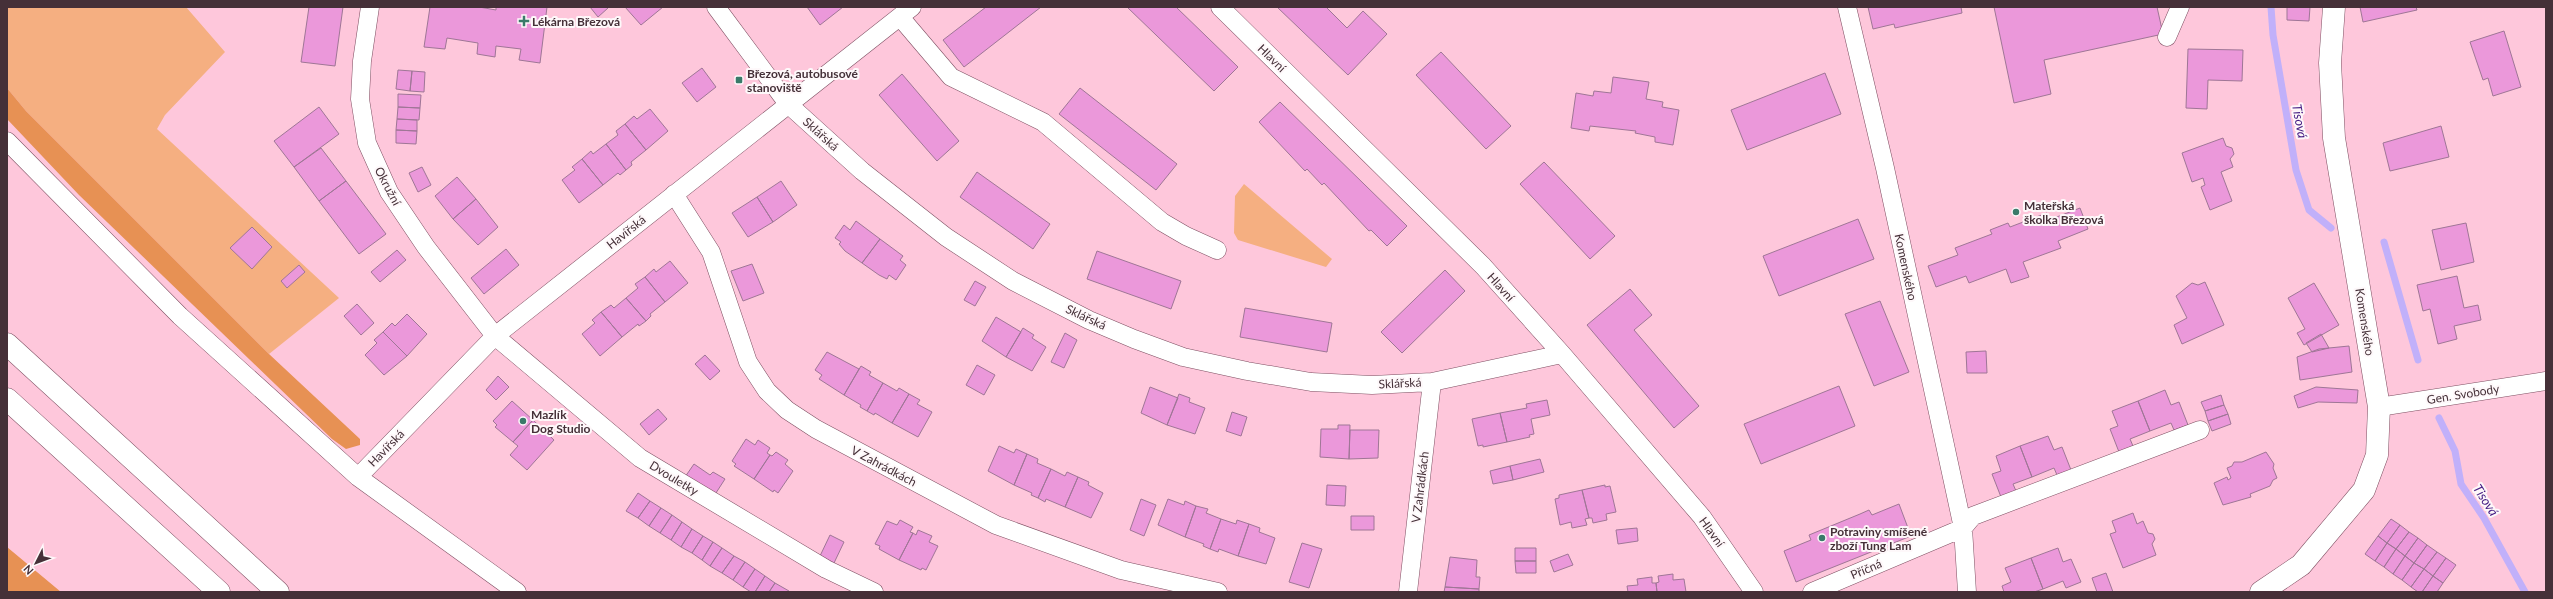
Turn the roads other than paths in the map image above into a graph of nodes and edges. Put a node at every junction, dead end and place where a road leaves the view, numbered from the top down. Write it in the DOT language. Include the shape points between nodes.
graph roads {
  1 [pos="370,7"];
  2 [pos="716,7"];
  3 [pos="1220,7"];
  4 [pos="1847,7"];
  5 [pos="2180,7"];
  6 [pos="2334,7"];
  7 [pos="906,12"];
  8 [pos="2167,37"];
  9 [pos="788,104"];
  10 [pos="7,141"];
  11 [pos="674,194"];
  12 [pos="1217,250"];
  13 [pos="495,336"];
  14 [pos="7,344"];
  15 [pos="1562,354"];
  16 [pos="2546,381"];
  17 [pos="1432,382"];
  18 [pos="7,399"];
  19 [pos="2379,407"];
  20 [pos="2200,430"];
  21 [pos="358,477"];
  22 [pos="1963,528"];
  23 [pos="219,592"];
  24 [pos="278,592"];
  25 [pos="517,592"];
  26 [pos="874,592"];
  27 [pos="1218,592"];
  28 [pos="1408,592"];
  29 [pos="1754,592"];
  30 [pos="1812,592"];
  31 [pos="1967,592"];
  32 [pos="2261,592"];
  1 -- 13 [label="street, Okružní" via="362,61 360,99 367,143 389,192 426,247"];
  2 -- 9 [label="street, Sklářská"];
  3 -- 15 [label="street, Hlavní" via="1434,217"];
  4 -- 22 [label="street, Komenského" via="1885,168"];
  5 -- 8 [label="street"];
  6 -- 19 [label="main road, Komenského" via="2330,63 2334,138"];
  7 -- 9 [label="street, Havířská"];
  7 -- 12 [label="street" via="951,77 1043,122 1162,222"];
  9 -- 11 [label="street, Havířská"];
  9 -- 17 [label="street, Sklářská" via="862,171 946,237 1013,281 1089,320 1183,357 1246,371 1311,382 1372,385"];
  10 -- 21 [label="street" via="180,316"];
  11 -- 13 [label="street, Havířská"];
  11 -- 27 [label="street, V Zahrádkách" via="711,252 748,362 767,391 787,410 816,430 996,525 1121,570"];
  13 -- 21 [label="street, Havířská"];
  13 -- 26 [label="street, Dvouletky" via="640,458 826,569"];
  14 -- 24 [label="main road"];
  15 -- 17 [label="street, Sklářská"];
  15 -- 29 [label="street, Hlavní" via="1702,517"];
  16 -- 19 [label="street, Gen. Svobody"];
  17 -- 28 [label="street, V Zahrádkách"];
  18 -- 23 [label="main road"];
  19 -- 32 [label="main road, Komenského" via="2377,455 2364,490 2301,564"];
  20 -- 22 [label="street" via="1973,516"];
  21 -- 25 [label="street"];
  22 -- 30 [label="street, Příčná"];
  22 -- 31 [label="street, Komenského"];
}
